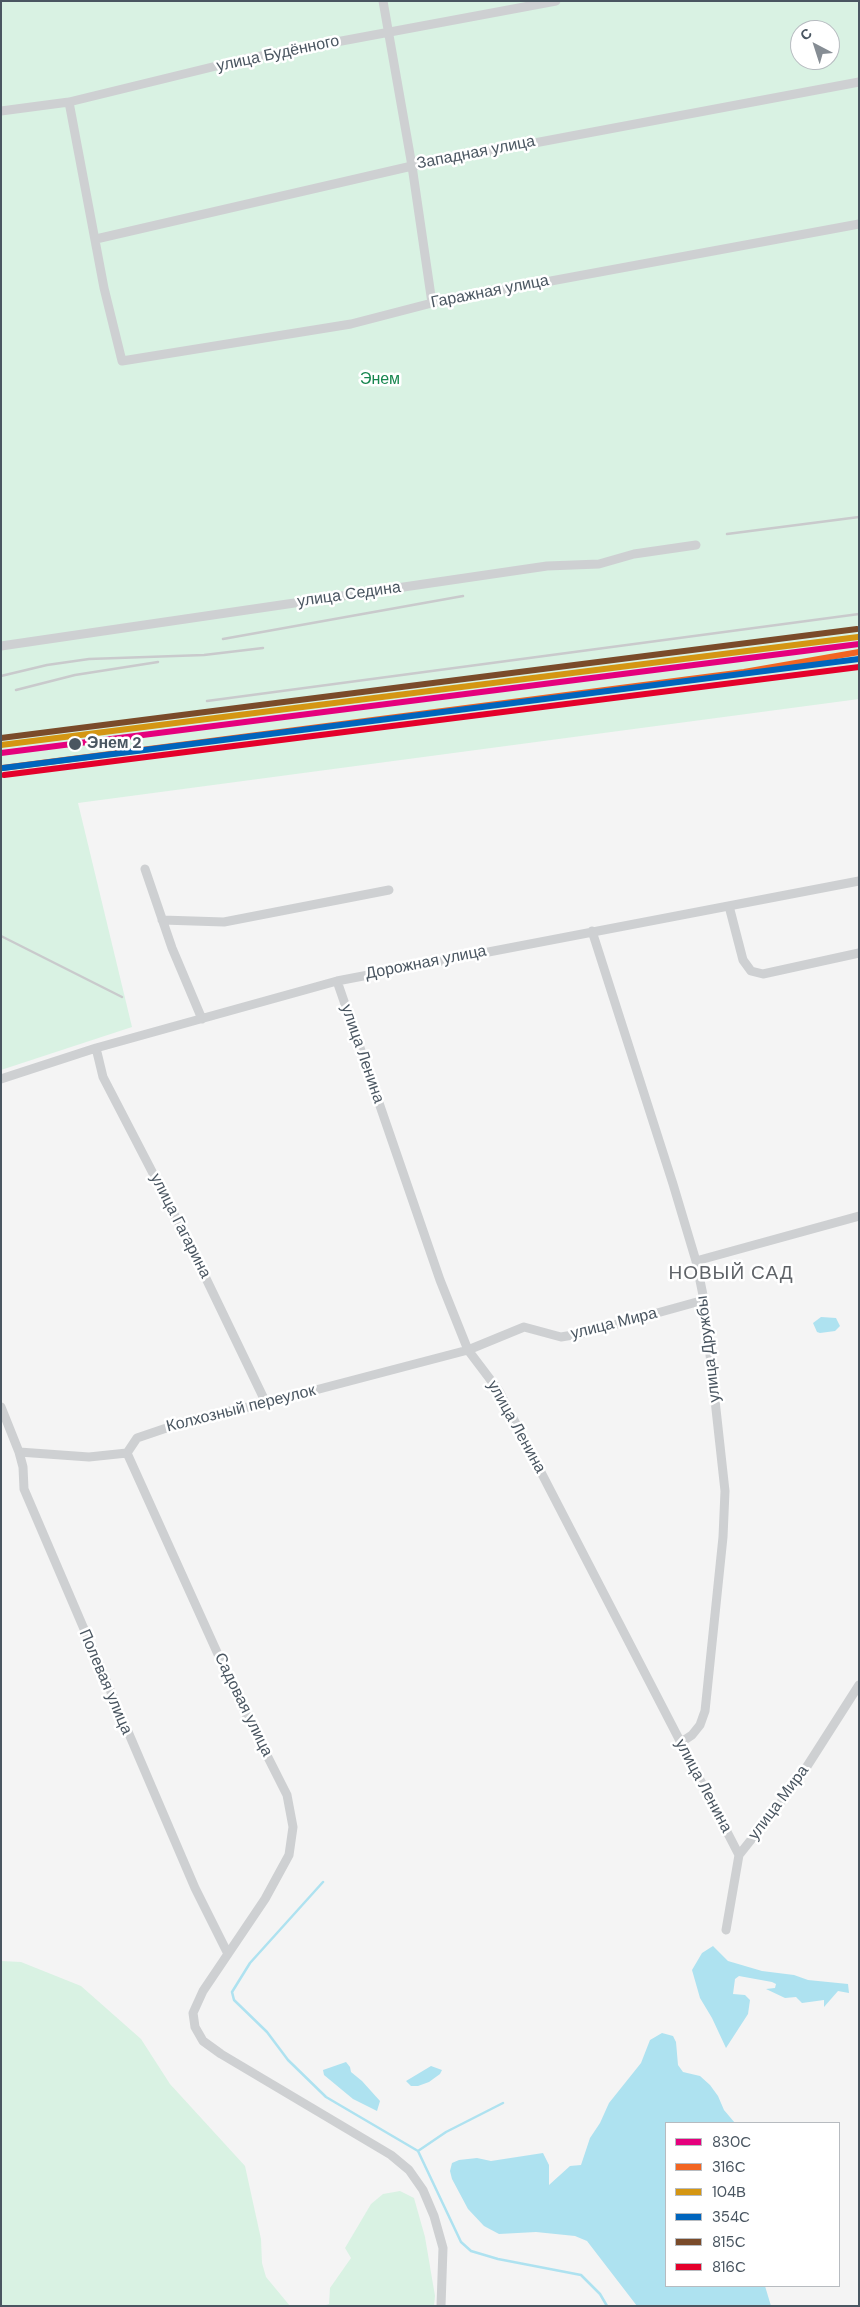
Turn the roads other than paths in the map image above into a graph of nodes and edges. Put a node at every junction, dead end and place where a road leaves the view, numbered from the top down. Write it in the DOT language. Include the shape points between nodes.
graph roads {
  1 [pos="383,1"];
  2 [pos="556,1"];
  3 [pos="388,32"];
  4 [pos="859,82"];
  5 [pos="69,102"];
  6 [pos="1,111"];
  7 [pos="412,166"];
  8 [pos="859,224"];
  9 [pos="96,239"];
  10 [pos="432,303"];
  11 [pos="696,545"];
  12 [pos="1,646"];
  13 [pos="145,869"];
  14 [pos="859,880"];
  15 [pos="389,890"];
  16 [pos="729,906"];
  17 [pos="162,920"];
  18 [pos="592,931"];
  19 [pos="859,954"];
  20 [pos="337,981"];
  21 [pos="202,1019"];
  22 [pos="96,1048"];
  23 [pos="1,1079"];
  24 [pos="859,1216"];
  25 [pos="696,1261"];
  26 [pos="704,1300"];
  27 [pos="468,1350"];
  28 [pos="266,1403"];
  29 [pos="1,1407"];
  30 [pos="19,1452"];
  31 [pos="127,1453"];
  32 [pos="859,1685"];
  33 [pos="680,1743"];
  34 [pos="739,1854"];
  35 [pos="726,1930"];
  36 [pos="227,1952"];
  37 [pos="441,2306"];
  1 -- 3 [label="street"];
  2 -- 3 [label="street, улица Будённого"];
  3 -- 5 [label="street, улица Будённого" via="245,59"];
  3 -- 7 [label="street"];
  4 -- 7 [label="street, Западная улица"];
  5 -- 6 [label="street, улица Будённого"];
  5 -- 9 [label="street"];
  7 -- 9 [label="street, Западная улица"];
  7 -- 10 [label="street"];
  8 -- 10 [label="street, Гаражная улица"];
  9 -- 10 [label="street, Гаражная улица" via="122,361 350,324"];
  11 -- 12 [label="street, улица Седина" via="634,554 599,564 547,566"];
  13 -- 17 [label="street"];
  14 -- 16 [label="street, Дорожная улица"];
  15 -- 17 [label="street" via="224,922"];
  16 -- 18 [label="street, Дорожная улица"];
  16 -- 19 [label="street" via="743,960 750,971 763,974"];
  17 -- 21 [label="street"];
  18 -- 20 [label="street, Дорожная улица"];
  18 -- 25 [label="street, улица Дружбы"];
  20 -- 21 [label="street, Дорожная улица"];
  20 -- 27 [label="street, улица Ленина" via="440,1280"];
  21 -- 22 [label="street, Дорожная улица"];
  22 -- 23 [label="street, Дорожная улица"];
  22 -- 28 [label="street, улица Гагарина" via="103,1077 187,1238"];
  24 -- 25 [label="street"];
  25 -- 26 [label="street, улица Дружбы"];
  26 -- 27 [label="street, улица Мира" via="585,1334 561,1337 524,1327"];
  26 -- 33 [label="street, улица Дружбы" via="725,1491 723,1537 705,1711 700,1725"];
  27 -- 28 [label="street, Колхозный переулок"];
  27 -- 33 [label="street, улица Ленина" via="499,1391"];
  28 -- 31 [label="street, Колхозный переулок" via="190,1420 137,1438"];
  29 -- 30 [label="street, Полевая улица"];
  30 -- 31 [label="street" via="89,1457"];
  30 -- 36 [label="street, Полевая улица" via="24,1489 195,1888"];
  31 -- 36 [label="street, Садовая улица" via="235,1692 287,1794 293,1826 289,1855 265,1899"];
  32 -- 34 [label="street, улица Мира" via="797,1782"];
  33 -- 34 [label="street, улица Ленина"];
  34 -- 35 [label="street, улица Мира"];
  36 -- 37 [label="street, Садовая улица" via="193,2012 195,2027 203,2041 391,2155 409,2170 423,2190 443,2248"];
}
